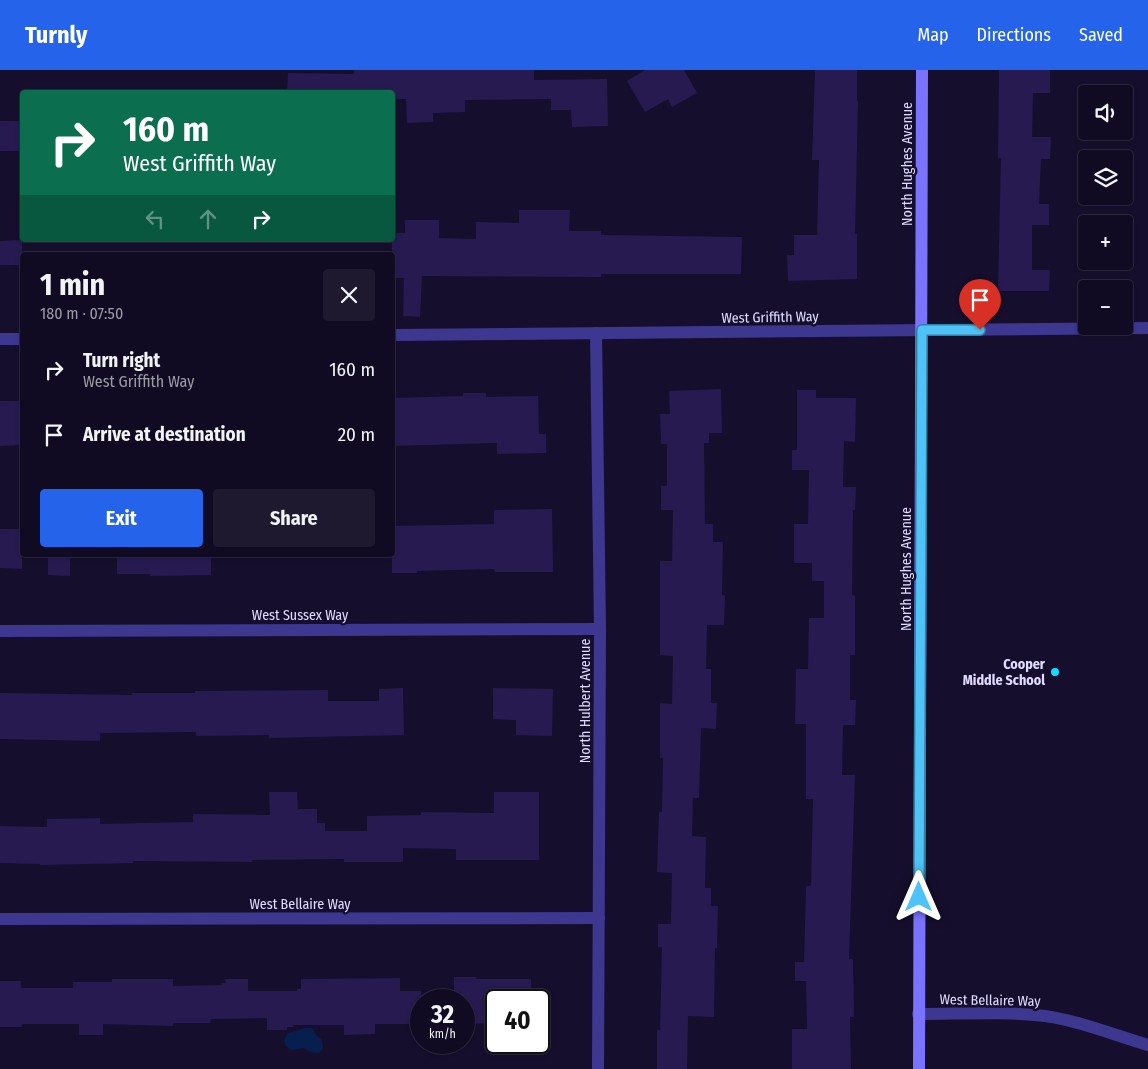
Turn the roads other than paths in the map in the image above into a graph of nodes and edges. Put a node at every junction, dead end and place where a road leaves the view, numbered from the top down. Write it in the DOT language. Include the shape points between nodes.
graph roads {
  1 [pos="922,70"];
  2 [pos="1148,328"];
  3 [pos="922,330"];
  4 [pos="596,333"];
  5 [pos="395,335"];
  6 [pos="0,339"];
  7 [pos="20,339"];
  8 [pos="600,629"];
  9 [pos="0,631"];
  10 [pos="599,918"];
  11 [pos="0,919"];
  12 [pos="918,1014"];
  13 [pos="1148,1045"];
  14 [pos="598,1069"];
  15 [pos="918,1069"];
  1 -- 3 [label="street, North Hughes Avenue"];
  2 -- 3 [label="street, West Griffith Way"];
  3 -- 4 [label="street, West Griffith Way"];
  3 -- 12 [label="street, North Hughes Avenue"];
  4 -- 5 [label="street, West Griffith Way"];
  4 -- 8 [label="street, North Hulbert Avenue"];
  6 -- 7 [label="street"];
  8 -- 9 [label="street, West Sussex Way"];
  8 -- 10 [label="street, North Hulbert Avenue"];
  10 -- 11 [label="street, West Bellaire Way"];
  10 -- 14 [label="street, North Hulbert Avenue"];
  12 -- 13 [label="street, West Bellaire Way" via="1046,1016"];
  12 -- 15 [label="street, North Hughes Avenue"];
}
